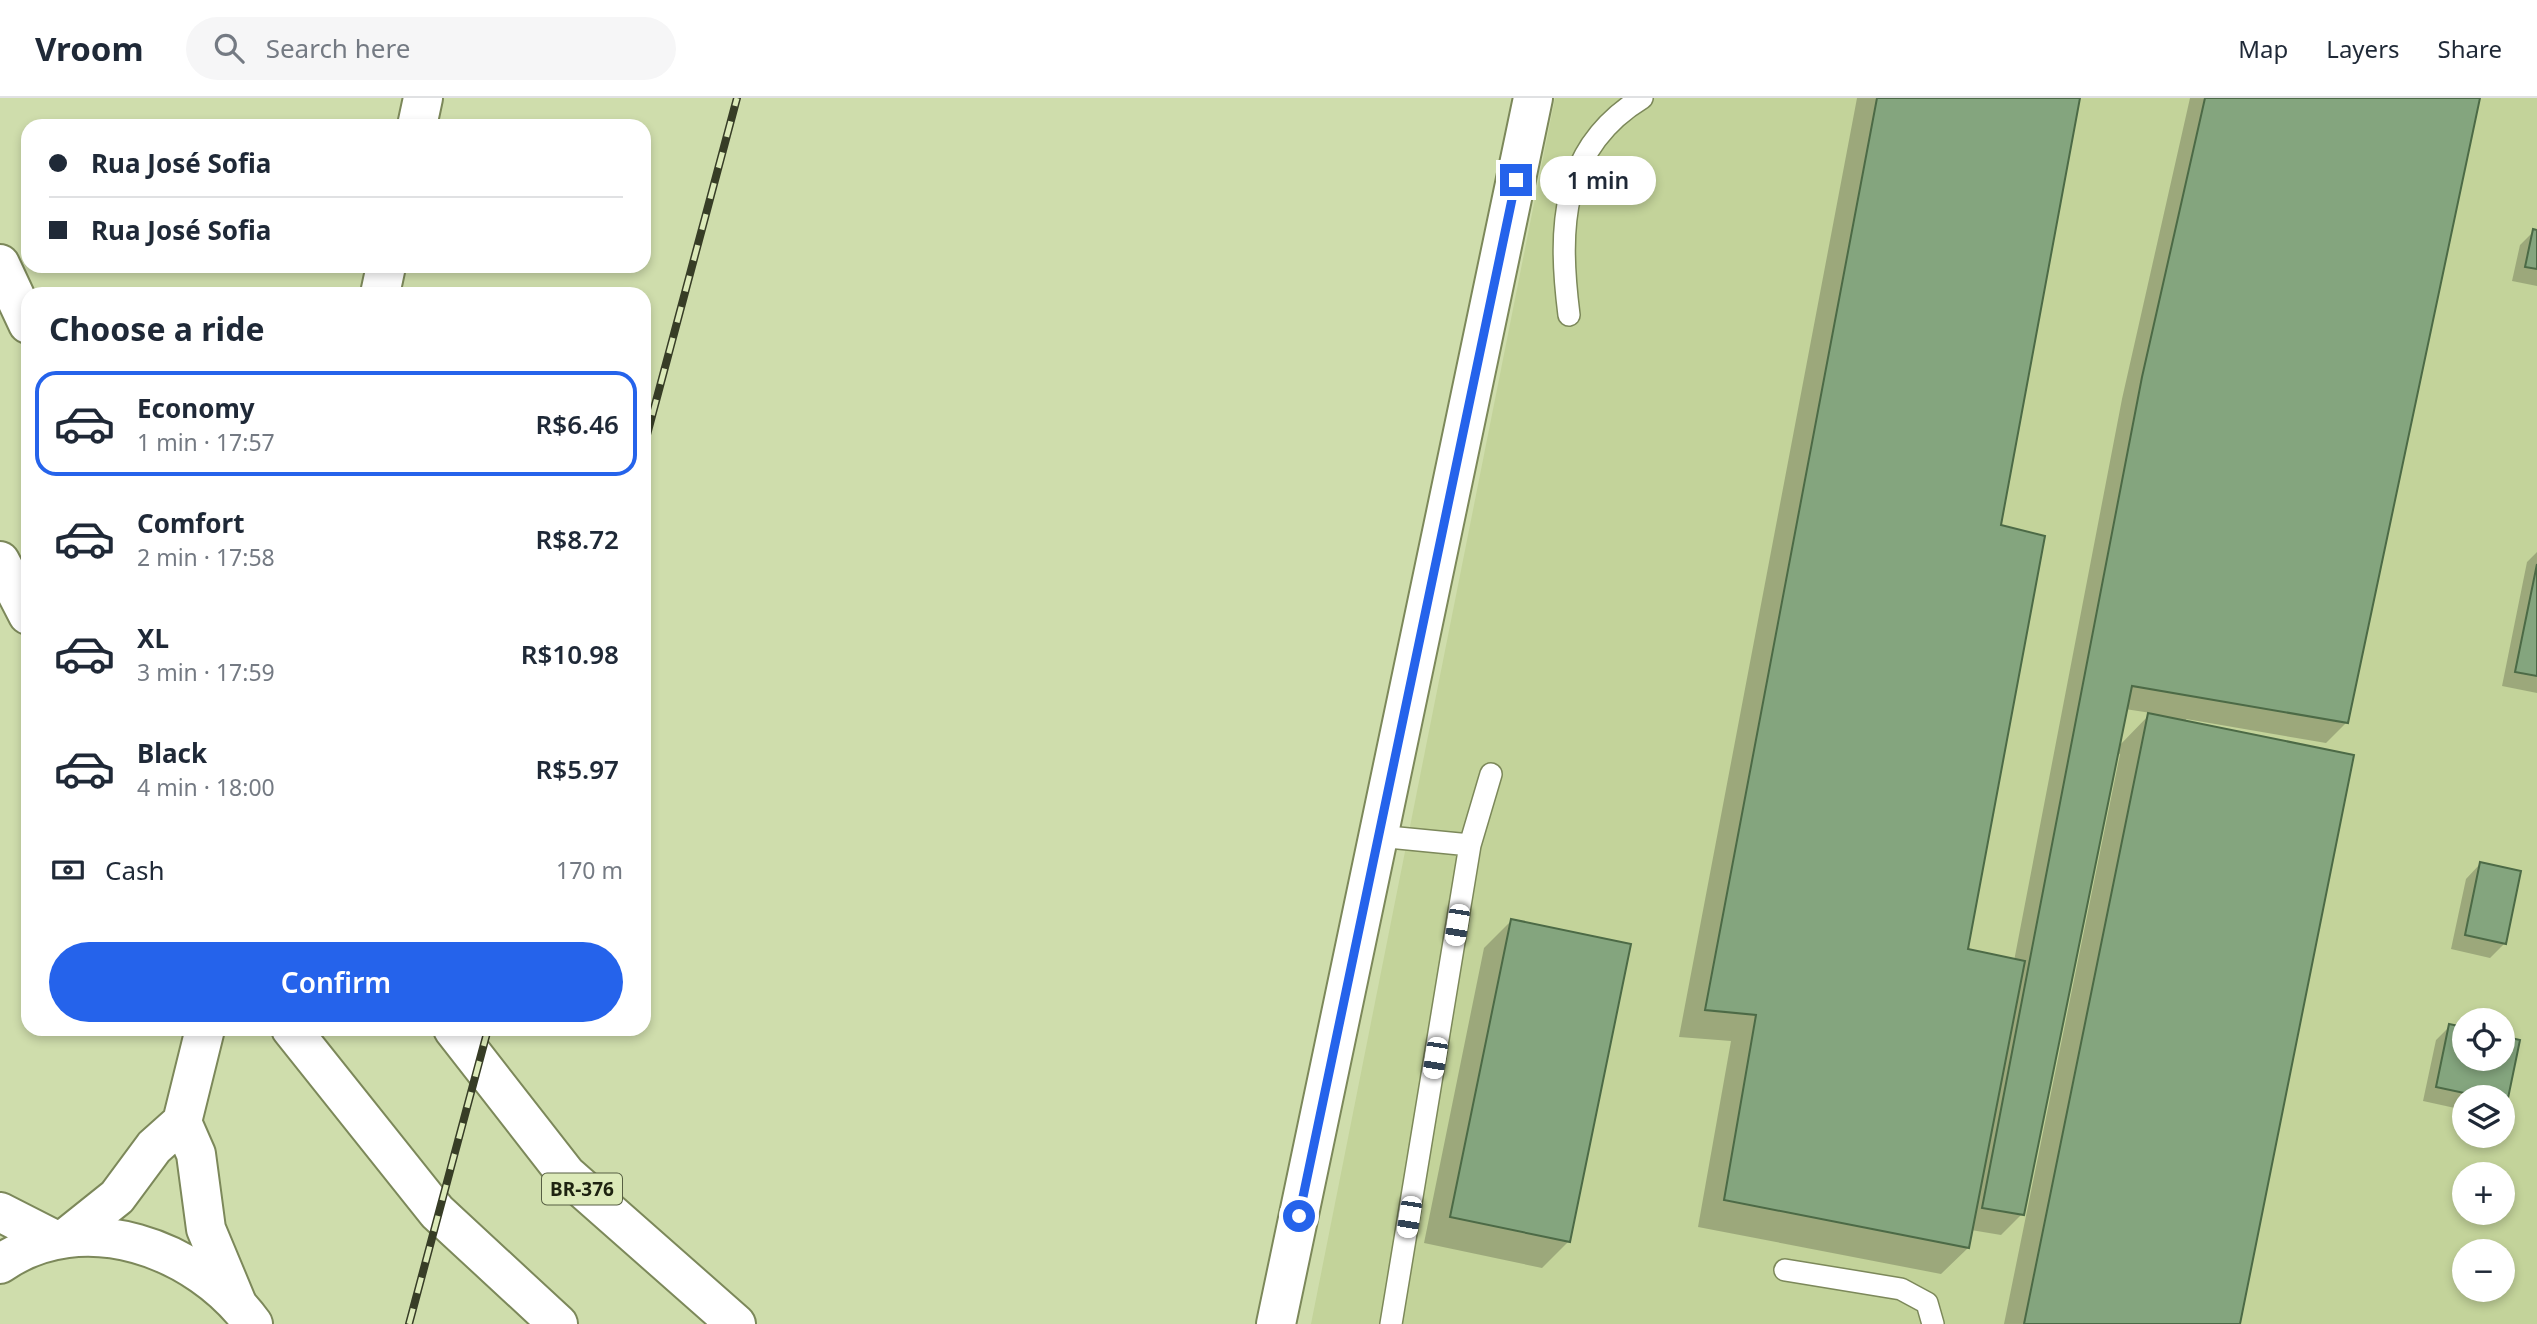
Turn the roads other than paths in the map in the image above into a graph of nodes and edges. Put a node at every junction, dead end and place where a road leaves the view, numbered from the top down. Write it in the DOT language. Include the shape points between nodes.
graph roads {
  1 [pos="423,98"];
  2 [pos="1533,98"];
  3 [pos="1642,98"];
  4 [pos="418,119"];
  5 [pos="0,264"];
  6 [pos="21,309"];
  7 [pos="1569,315"];
  8 [pos="0,561"];
  9 [pos="21,602"];
  10 [pos="1491,774"];
  11 [pos="1378,836"];
  12 [pos="1470,845"];
  13 [pos="203,1036"];
  14 [pos="297,1036"];
  15 [pos="458,1036"];
  16 [pos="186,1107"];
  17 [pos="0,1212"];
  18 [pos="60,1238"];
  19 [pos="0,1264"];
  20 [pos="1785,1270"];
  21 [pos="245,1312"];
  22 [pos="558,1324"];
  23 [pos="736,1324"];
  24 [pos="1276,1324"];
  25 [pos="1391,1324"];
  26 [pos="1933,1324"];
  1 -- 4 [label="main road"];
  2 -- 11 [label="main road"];
  3 -- 7 [label="lane" via="1597,134 1571,183 1562,266"];
  5 -- 6 [label="main road"];
  8 -- 9 [label="main road"];
  10 -- 12 [label="lane"];
  11 -- 12 [label="lane"];
  11 -- 24 [label="main road"];
  12 -- 25 [label="lane"];
  13 -- 16 [label="main road"];
  14 -- 22 [label="main road" via="437,1212"];
  15 -- 23 [label="main road, BR-376" via="566,1174"];
  16 -- 18 [label="main road" via="117,1197"];
  16 -- 21 [label="main road" via="206,1229"];
  17 -- 18 [label="main road"];
  18 -- 19 [label="main road"];
  18 -- 21 [label="main road" via="96,1236 167,1254 204,1273"];
  20 -- 26 [label="lane" via="1901,1289 1927,1303"];
}
